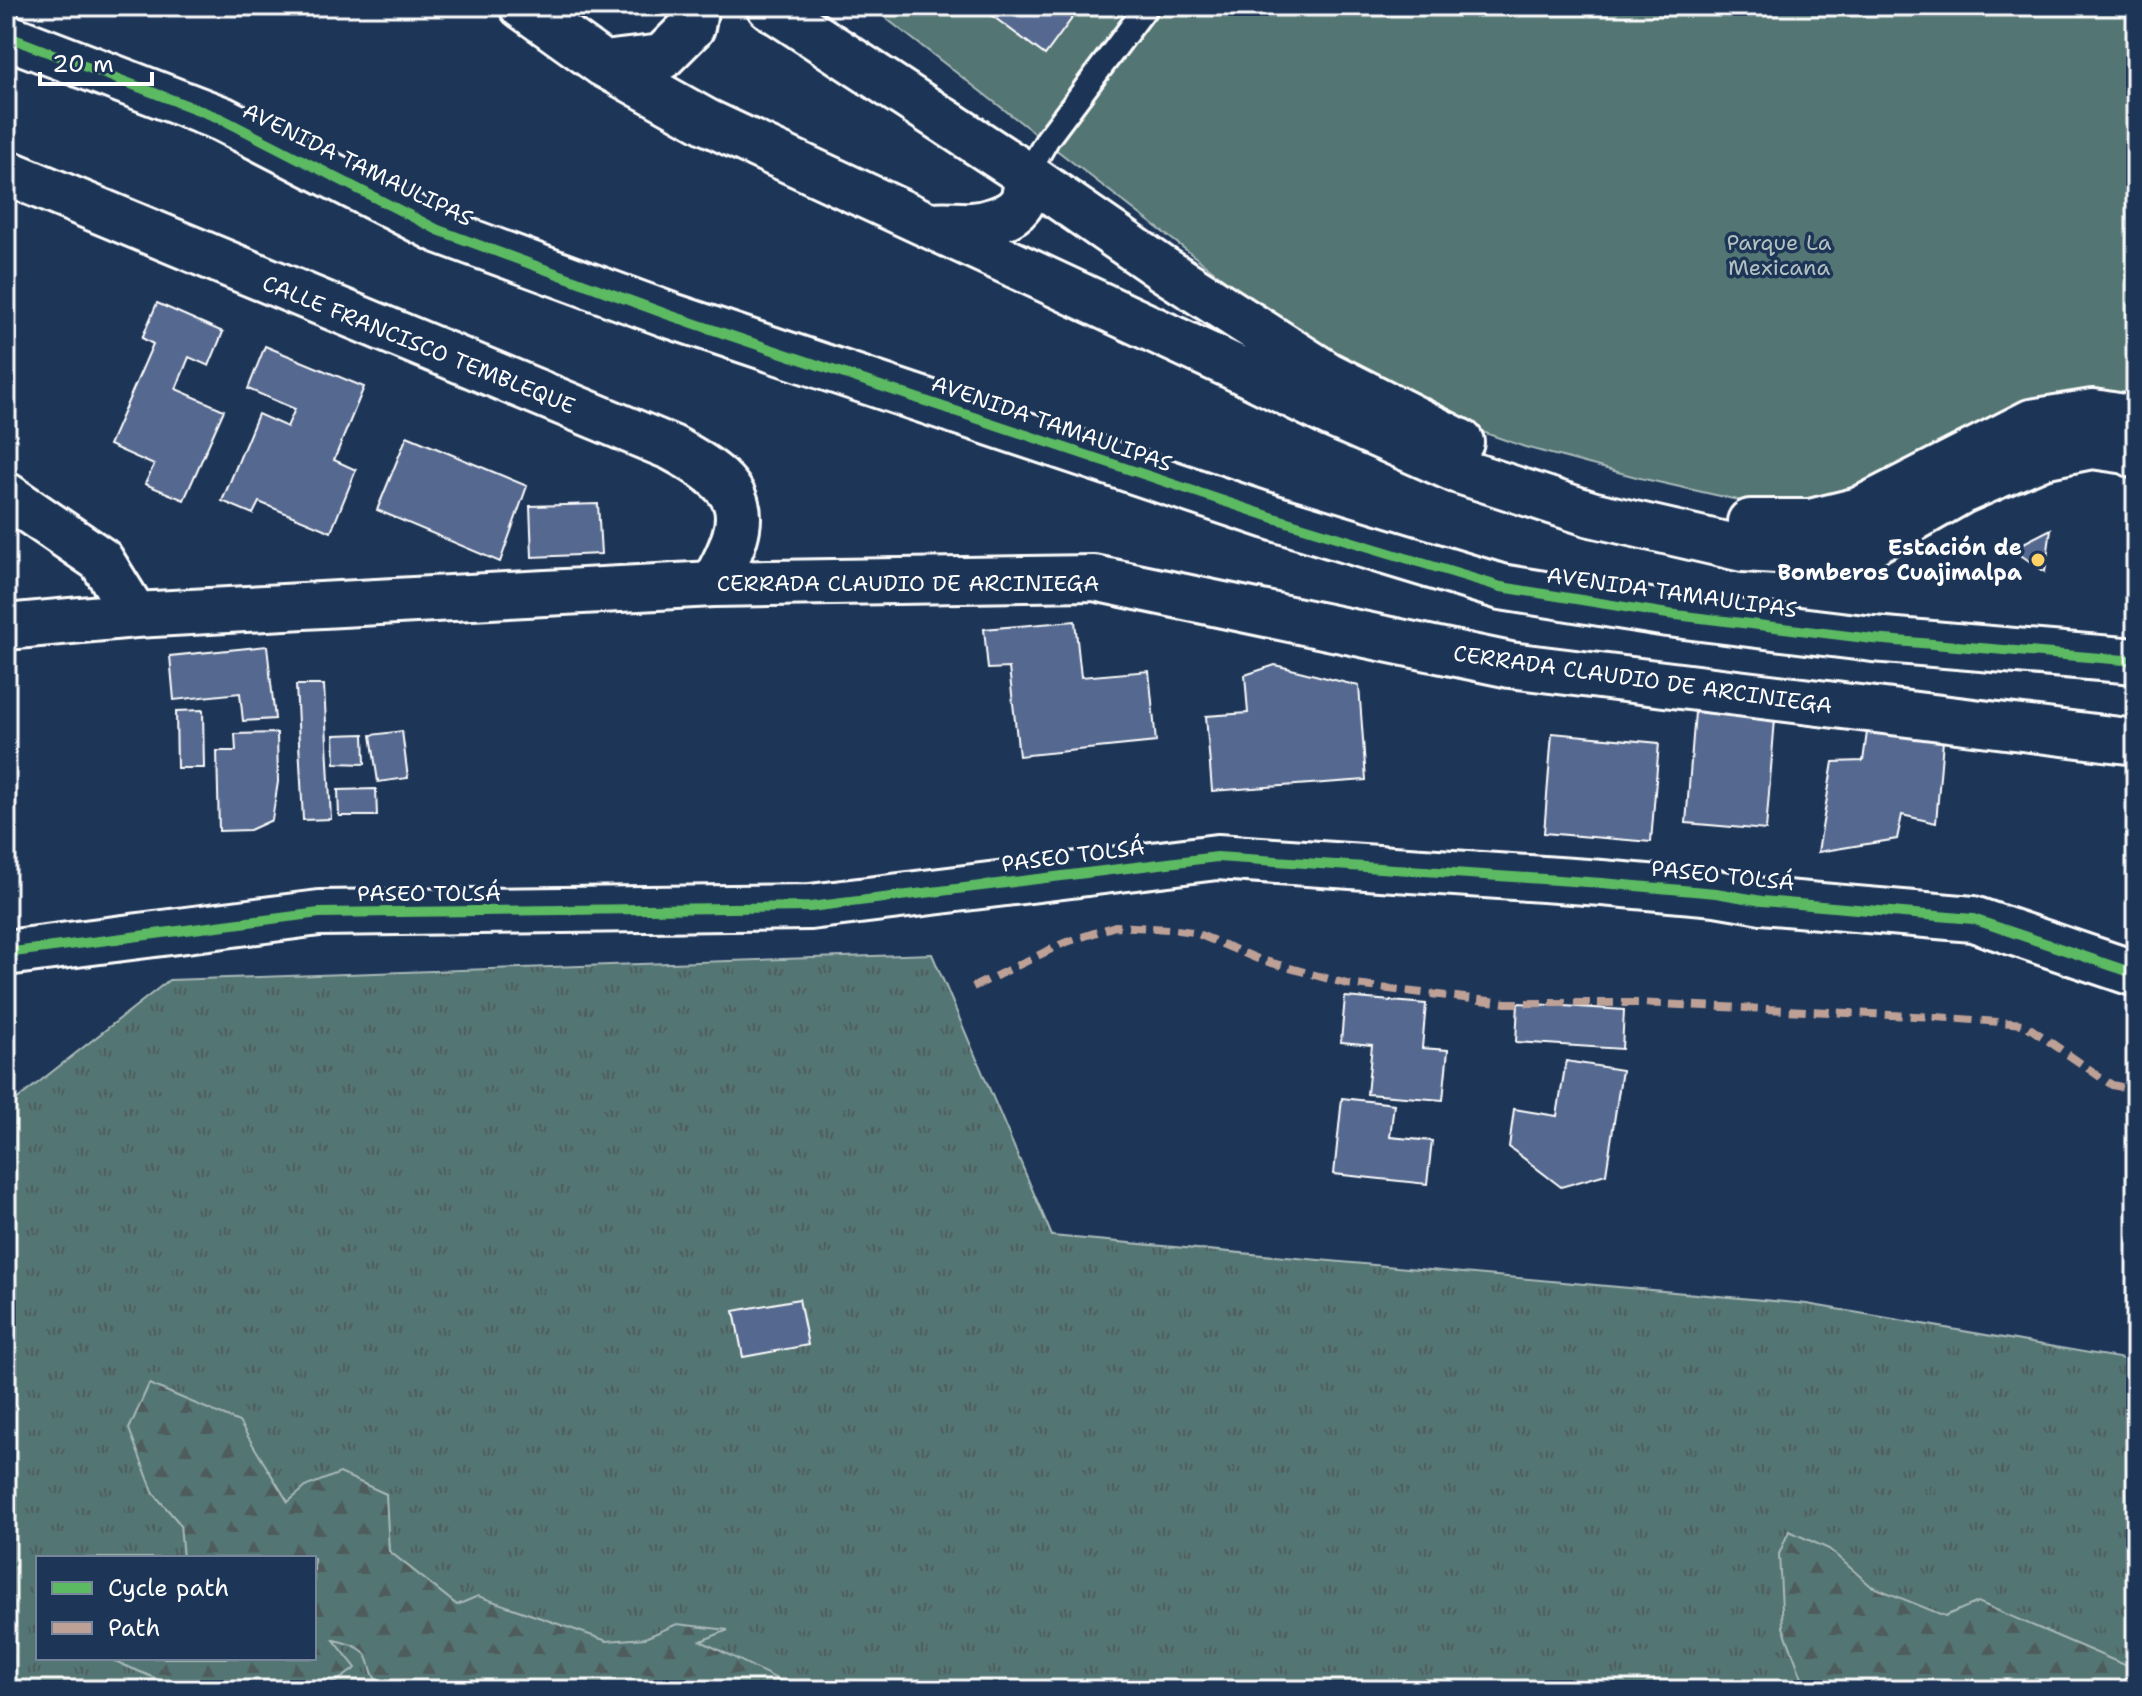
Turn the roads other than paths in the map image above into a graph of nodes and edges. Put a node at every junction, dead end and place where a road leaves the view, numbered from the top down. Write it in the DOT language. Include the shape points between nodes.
graph roads {
  1 [pos="522,6"];
  2 [pos="696,6"];
  3 [pos="769,6"];
  4 [pos="1147,6"];
  5 [pos="6,36"];
  6 [pos="603,64"];
  7 [pos="6,172"];
  8 [pos="1027,175"];
  9 [pos="930,226"];
  10 [pos="2136,419"];
  11 [pos="2136,456"];
  12 [pos="6,495"];
  13 [pos="713,584"];
  14 [pos="135,615"];
  15 [pos="6,627"];
  16 [pos="2136,661"];
  17 [pos="2136,742"];
  18 [pos="6,953"];
  19 [pos="2136,974"];
  1 -- 6 [label="street"];
  2 -- 6 [label="street" via="692,27 662,57"];
  3 -- 8 [label="street"];
  4 -- 8 [label="lane" via="1048,138"];
  5 -- 16 [label="street, AVENIDA TAMAULIPAS" via="222,119 438,230 524,262 1274,518 1501,587 1873,639"];
  6 -- 9 [label="street" via="707,122"];
  7 -- 13 [label="street, CALLE FRANCISCO TEMBLEQUE" via="706,466 734,495 739,521 732,551"];
  8 -- 9 [label="street" via="1019,207 1008,214 971,225"];
  8 -- 10 [label="street" via="1327,374 1465,445 1594,486 1744,522 1810,522 1859,510 2031,422 2093,412"];
  9 -- 11 [label="street" via="1456,470 1591,514 1743,549 1814,553 1873,542 1962,491 2043,456 2092,446"];
  12 -- 14 [label="street" via="101,560"];
  13 -- 14 [label="street, CERRADA CLAUDIO DE ARCINIEGA"];
  13 -- 17 [label="street, CERRADA CLAUDIO DE ARCINIEGA" via="1094,578 1510,665"];
  14 -- 15 [label="street"];
  18 -- 19 [label="street, PASEO TOLSÁ" via="319,913 810,907 1217,857 1602,883 1973,919"];
}
